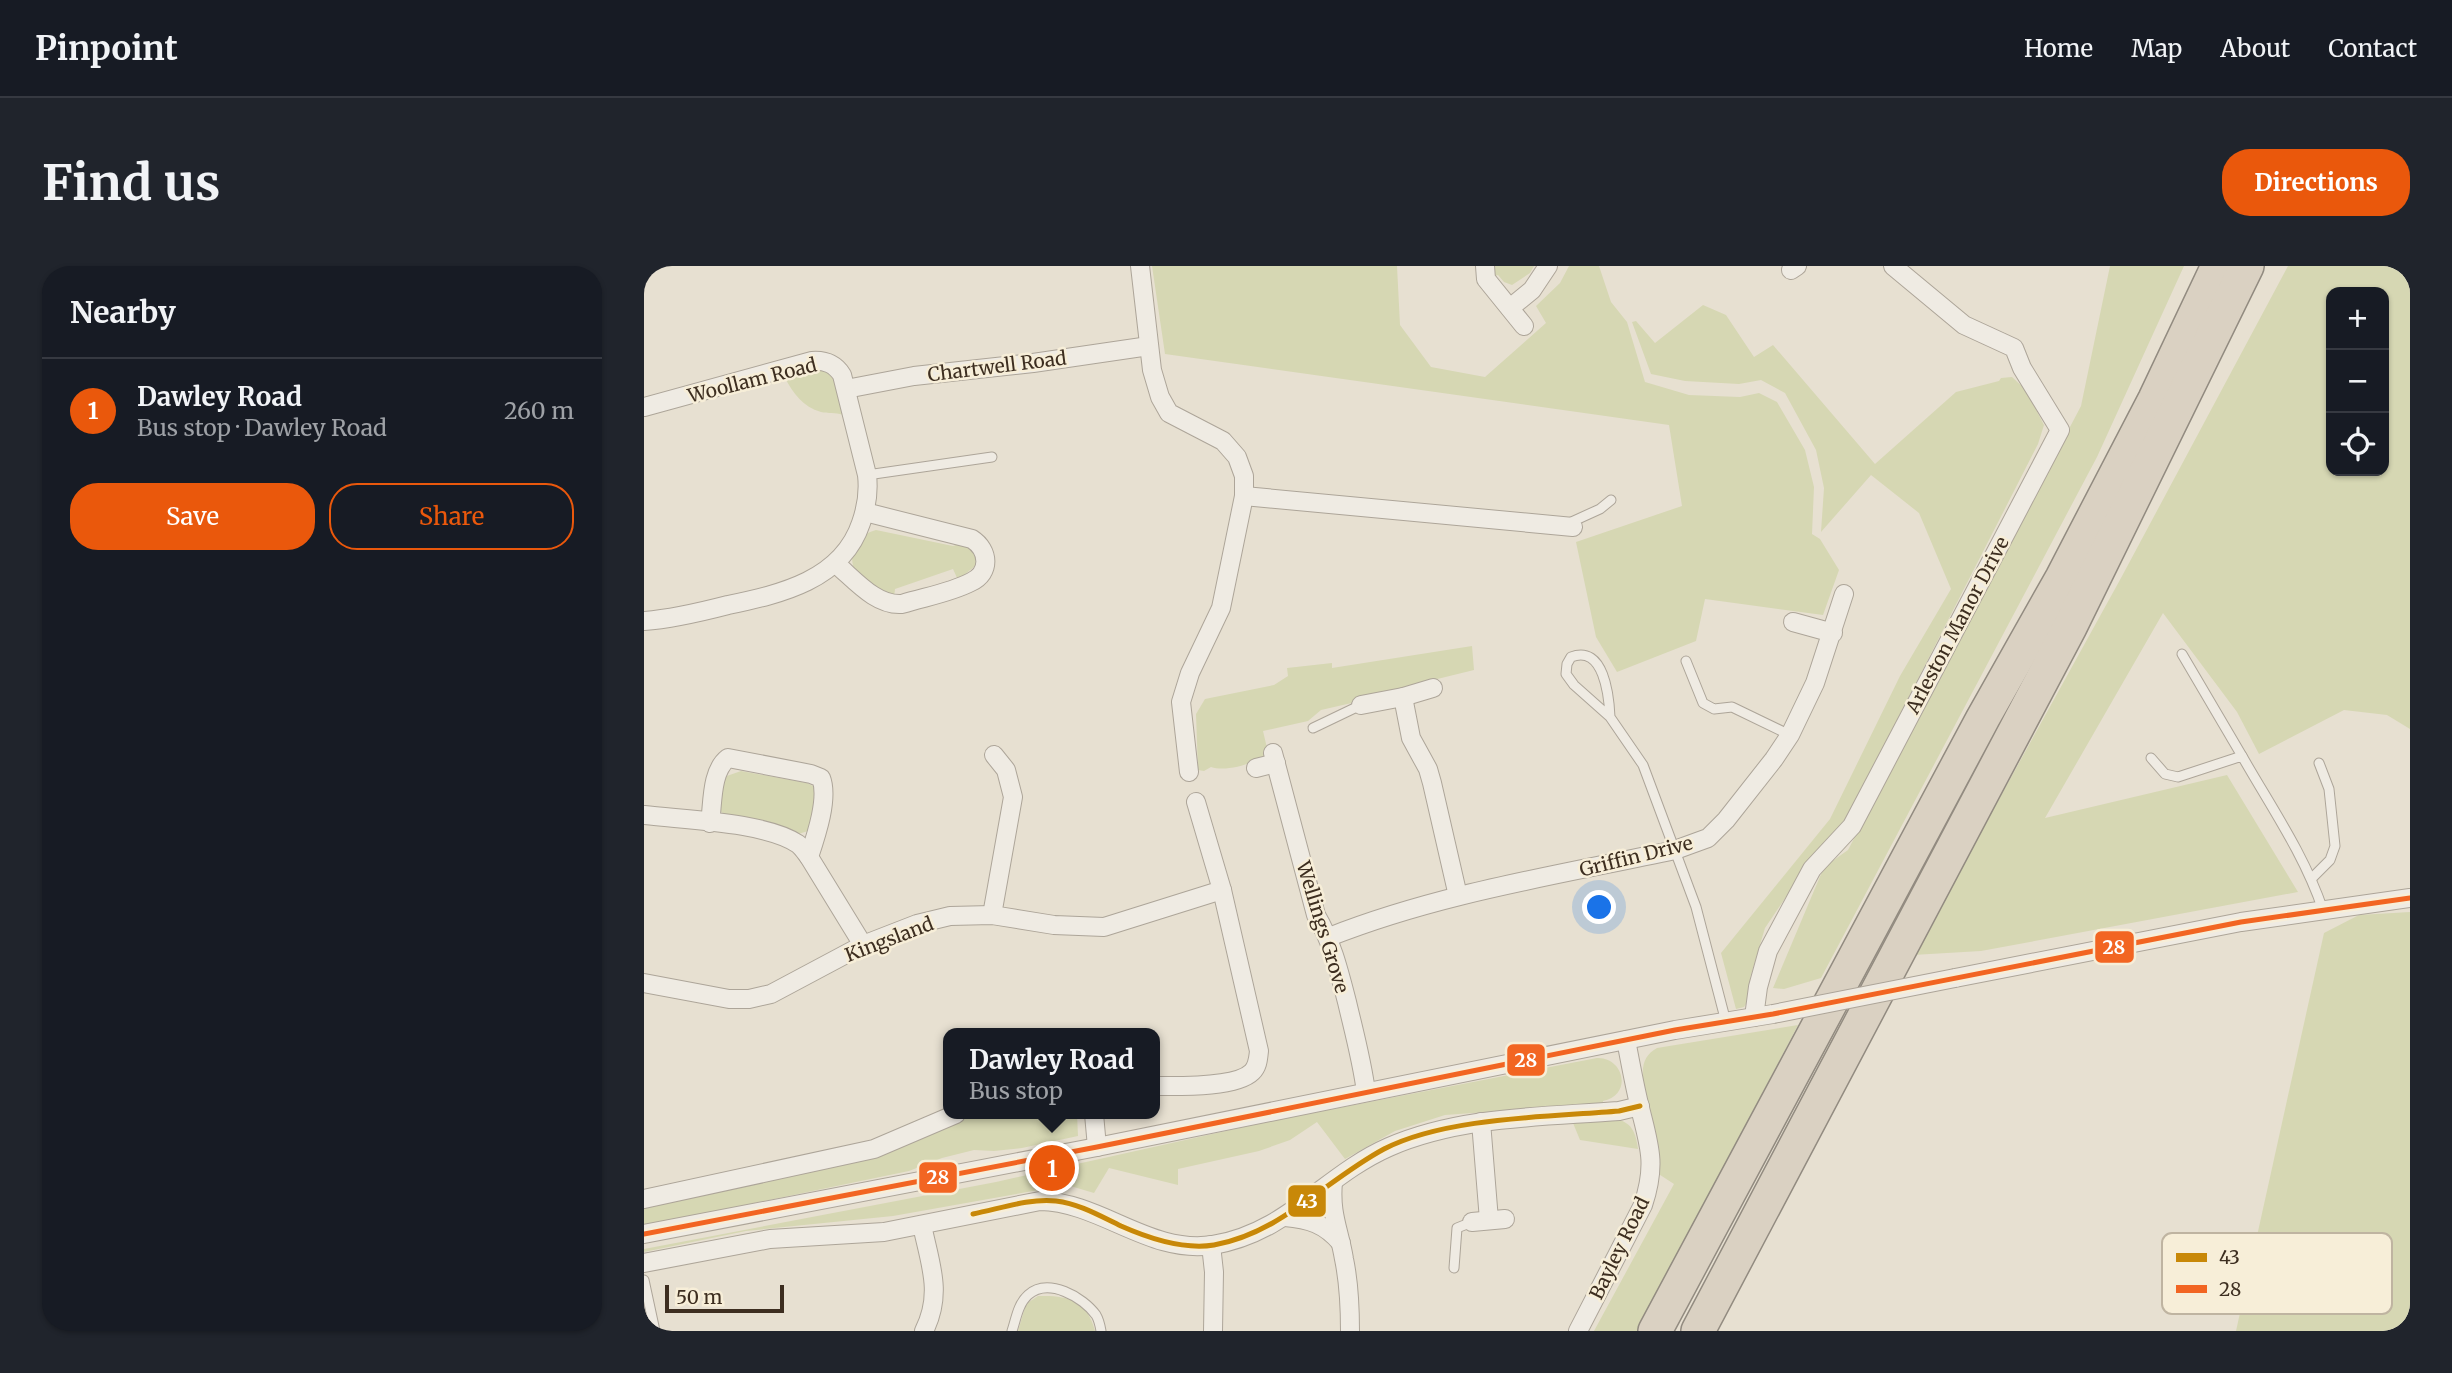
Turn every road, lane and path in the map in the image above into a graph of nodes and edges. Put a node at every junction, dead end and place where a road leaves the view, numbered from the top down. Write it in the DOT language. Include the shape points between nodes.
graph roads {
  1 [pos="1140,266"];
  2 [pos="1485,266"];
  3 [pos="1548,266"];
  4 [pos="2207,266"];
  5 [pos="2218,266"];
  6 [pos="2247,266"];
  7 [pos="2272,266"];
  8 [pos="1899,271"];
  9 [pos="1510,308"];
  10 [pos="1524,326"];
  11 [pos="1149,346"];
  12 [pos="846,389"];
  13 [pos="2155,399"];
  14 [pos="644,407"];
  15 [pos="992,457"];
  16 [pos="867,475"];
  17 [pos="1244,496"];
  18 [pos="1611,500"];
  19 [pos="864,512"];
  20 [pos="1568,526"];
  21 [pos="836,564"];
  22 [pos="1844,594"];
  23 [pos="1793,622"];
  24 [pos="647,623"];
  25 [pos="2070,627"];
  26 [pos="1833,633"];
  27 [pos="2182,654"];
  28 [pos="1686,661"];
  29 [pos="1433,688"];
  30 [pos="1403,697"];
  31 [pos="1361,705"];
  32 [pos="1610,717"];
  33 [pos="1313,728"];
  34 [pos="1790,735"];
  35 [pos="994,755"];
  36 [pos="2242,756"];
  37 [pos="2151,758"];
  38 [pos="2319,763"];
  39 [pos="1256,768"];
  40 [pos="1189,772"];
  41 [pos="1196,802"];
  42 [pos="644,815"];
  43 [pos="710,823"];
  44 [pos="1675,850"];
  45 [pos="809,857"];
  46 [pos="2312,878"];
  47 [pos="1222,890"];
  48 [pos="1458,896"];
  49 [pos="2410,898"];
  50 [pos="2323,910"];
  51 [pos="992,915"];
  52 [pos="1329,937"];
  53 [pos="863,945"];
  54 [pos="644,984"];
  55 [pos="1754,1017"];
  56 [pos="1726,1022"];
  57 [pos="1626,1040"];
  58 [pos="1160,1086"];
  59 [pos="1366,1092"];
  60 [pos="1640,1107"];
  61 [pos="944,1119"];
  62 [pos="1094,1119"];
  63 [pos="1481,1122"];
  64 [pos="1097,1147"];
  65 [pos="1334,1182"];
  66 [pos="644,1199"];
  67 [pos="1285,1217"];
  68 [pos="1489,1220"];
  69 [pos="922,1225"];
  70 [pos="644,1234"];
  71 [pos="1341,1243"];
  72 [pos="1211,1245"];
  73 [pos="644,1264"];
  74 [pos="1454,1268"];
  75 [pos="644,1280"];
  76 [pos="655,1331"];
  77 [pos="923,1331"];
  78 [pos="1012,1331"];
  79 [pos="1101,1331"];
  80 [pos="1213,1331"];
  81 [pos="1350,1331"];
  82 [pos="1578,1331"];
  83 [pos="1655,1331"];
  84 [pos="1698,1331"];
  1 -- 11 [label="street"];
  2 -- 9 [label="street" via="1486,278"];
  3 -- 9 [label="street" via="1532,290"];
  4 -- 13 [label="highway"];
  5 -- 13 [label="highway"];
  6 -- 25 [label="highway"];
  7 -- 25 [label="highway" via="2174,460"];
  8 -- 55 [label="street, Arleston Manor Drive" via="1964,325 2014,348 2060,430 1852,826 1812,869 1768,951"];
  9 -- 10 [label="street"];
  11 -- 12 [label="street, Chartwell Road"];
  11 -- 17 [label="street" via="1160,397 1169,413 1223,442 1237,457 1244,476"];
  12 -- 14 [label="street, Woollam Road" via="837,367 820,360"];
  12 -- 16 [label="street"];
  13 -- 83 [label="highway"];
  15 -- 16 [label="lane"];
  16 -- 19 [label="street"];
  17 -- 20 [label="street"];
  17 -- 40 [label="street" via="1221,608 1181,702"];
  18 -- 20 [label="lane"];
  19 -- 21 [label="street" via="857,534"];
  19 -- 21 [label="street" via="972,539 985,552 984,568 972,582 893,605 877,599"];
  21 -- 24 [label="street" via="780,593"];
  22 -- 26 [label="street, Griffin Drive"];
  23 -- 26 [label="street"];
  25 -- 84 [label="highway"];
  26 -- 34 [label="street, Griffin Drive"];
  27 -- 36 [label="lane"];
  28 -- 34 [label="lane" via="1703,703 1714,709 1732,707"];
  29 -- 30 [label="street"];
  30 -- 31 [label="street"];
  30 -- 48 [label="street" via="1411,738 1432,783"];
  31 -- 33 [label="lane"];
  32 -- 32 [label="lane" via="1566,674 1571,657 1585,656 1597,665 1608,691"];
  32 -- 44 [label="lane" via="1643,765"];
  34 -- 44 [label="street, Griffin Drive" via="1708,838"];
  35 -- 51 [label="street" via="1006,770 1013,797"];
  36 -- 37 [label="lane" via="2178,777 2165,774"];
  36 -- 46 [label="lane"];
  38 -- 46 [label="lane" via="2329,789 2335,846 2330,860"];
  39 -- 52 [label="street, Wellings Grove" via="1275,758 1316,915"];
  41 -- 47 [label="street"];
  42 -- 43 [label="street"];
  43 -- 45 [label="street" via="780,836 799,845"];
  43 -- 45 [label="street" via="717,771 728,758 811,774 821,778 825,787"];
  44 -- 48 [label="street, Griffin Drive"];
  44 -- 56 [label="lane" via="1696,907"];
  45 -- 53 [label="street"];
  46 -- 50 [label="lane"];
  47 -- 51 [label="street, Kingsland" via="1104,927"];
  47 -- 58 [label="street" via="1259,1051 1257,1063 1252,1073 1241,1079 1196,1087"];
  48 -- 52 [label="street, Griffin Drive"];
  49 -- 50 [label="street"];
  50 -- 55 [label="street, bridge"];
  51 -- 53 [label="street, Kingsland" via="950,916"];
  52 -- 59 [label="street, Wellings Grove" via="1363,1063"];
  53 -- 54 [label="street, Kingsland" via="771,995 749,999"];
  55 -- 56 [label="street"];
  56 -- 57 [label="street"];
  57 -- 59 [label="street"];
  57 -- 60 [label="street, Bayley Road"];
  59 -- 64 [label="street"];
  60 -- 63 [label="street"];
  60 -- 82 [label="street, Bayley Road" via="1652,1159 1649,1186"];
  61 -- 66 [label="street" via="874,1149"];
  62 -- 64 [label="street"];
  63 -- 65 [label="street" via="1386,1148"];
  63 -- 68 [label="street"];
  64 -- 70 [label="street"];
  65 -- 67 [label="street"];
  65 -- 71 [label="street" via="1331,1203"];
  67 -- 71 [label="street" via="1321,1224"];
  67 -- 72 [label="street"];
  68 -- 74 [label="lane" via="1457,1228"];
  69 -- 72 [label="street" via="1057,1201 1095,1212 1136,1233 1193,1246"];
  69 -- 73 [label="street" via="770,1239"];
  69 -- 77 [label="street" via="935,1289 935,1304"];
  71 -- 81 [label="street"];
  72 -- 80 [label="street"];
  75 -- 76 [label="lane"];
  78 -- 79 [label="lane" via="1021,1303 1036,1290 1048,1289 1071,1293 1089,1307"];
}
